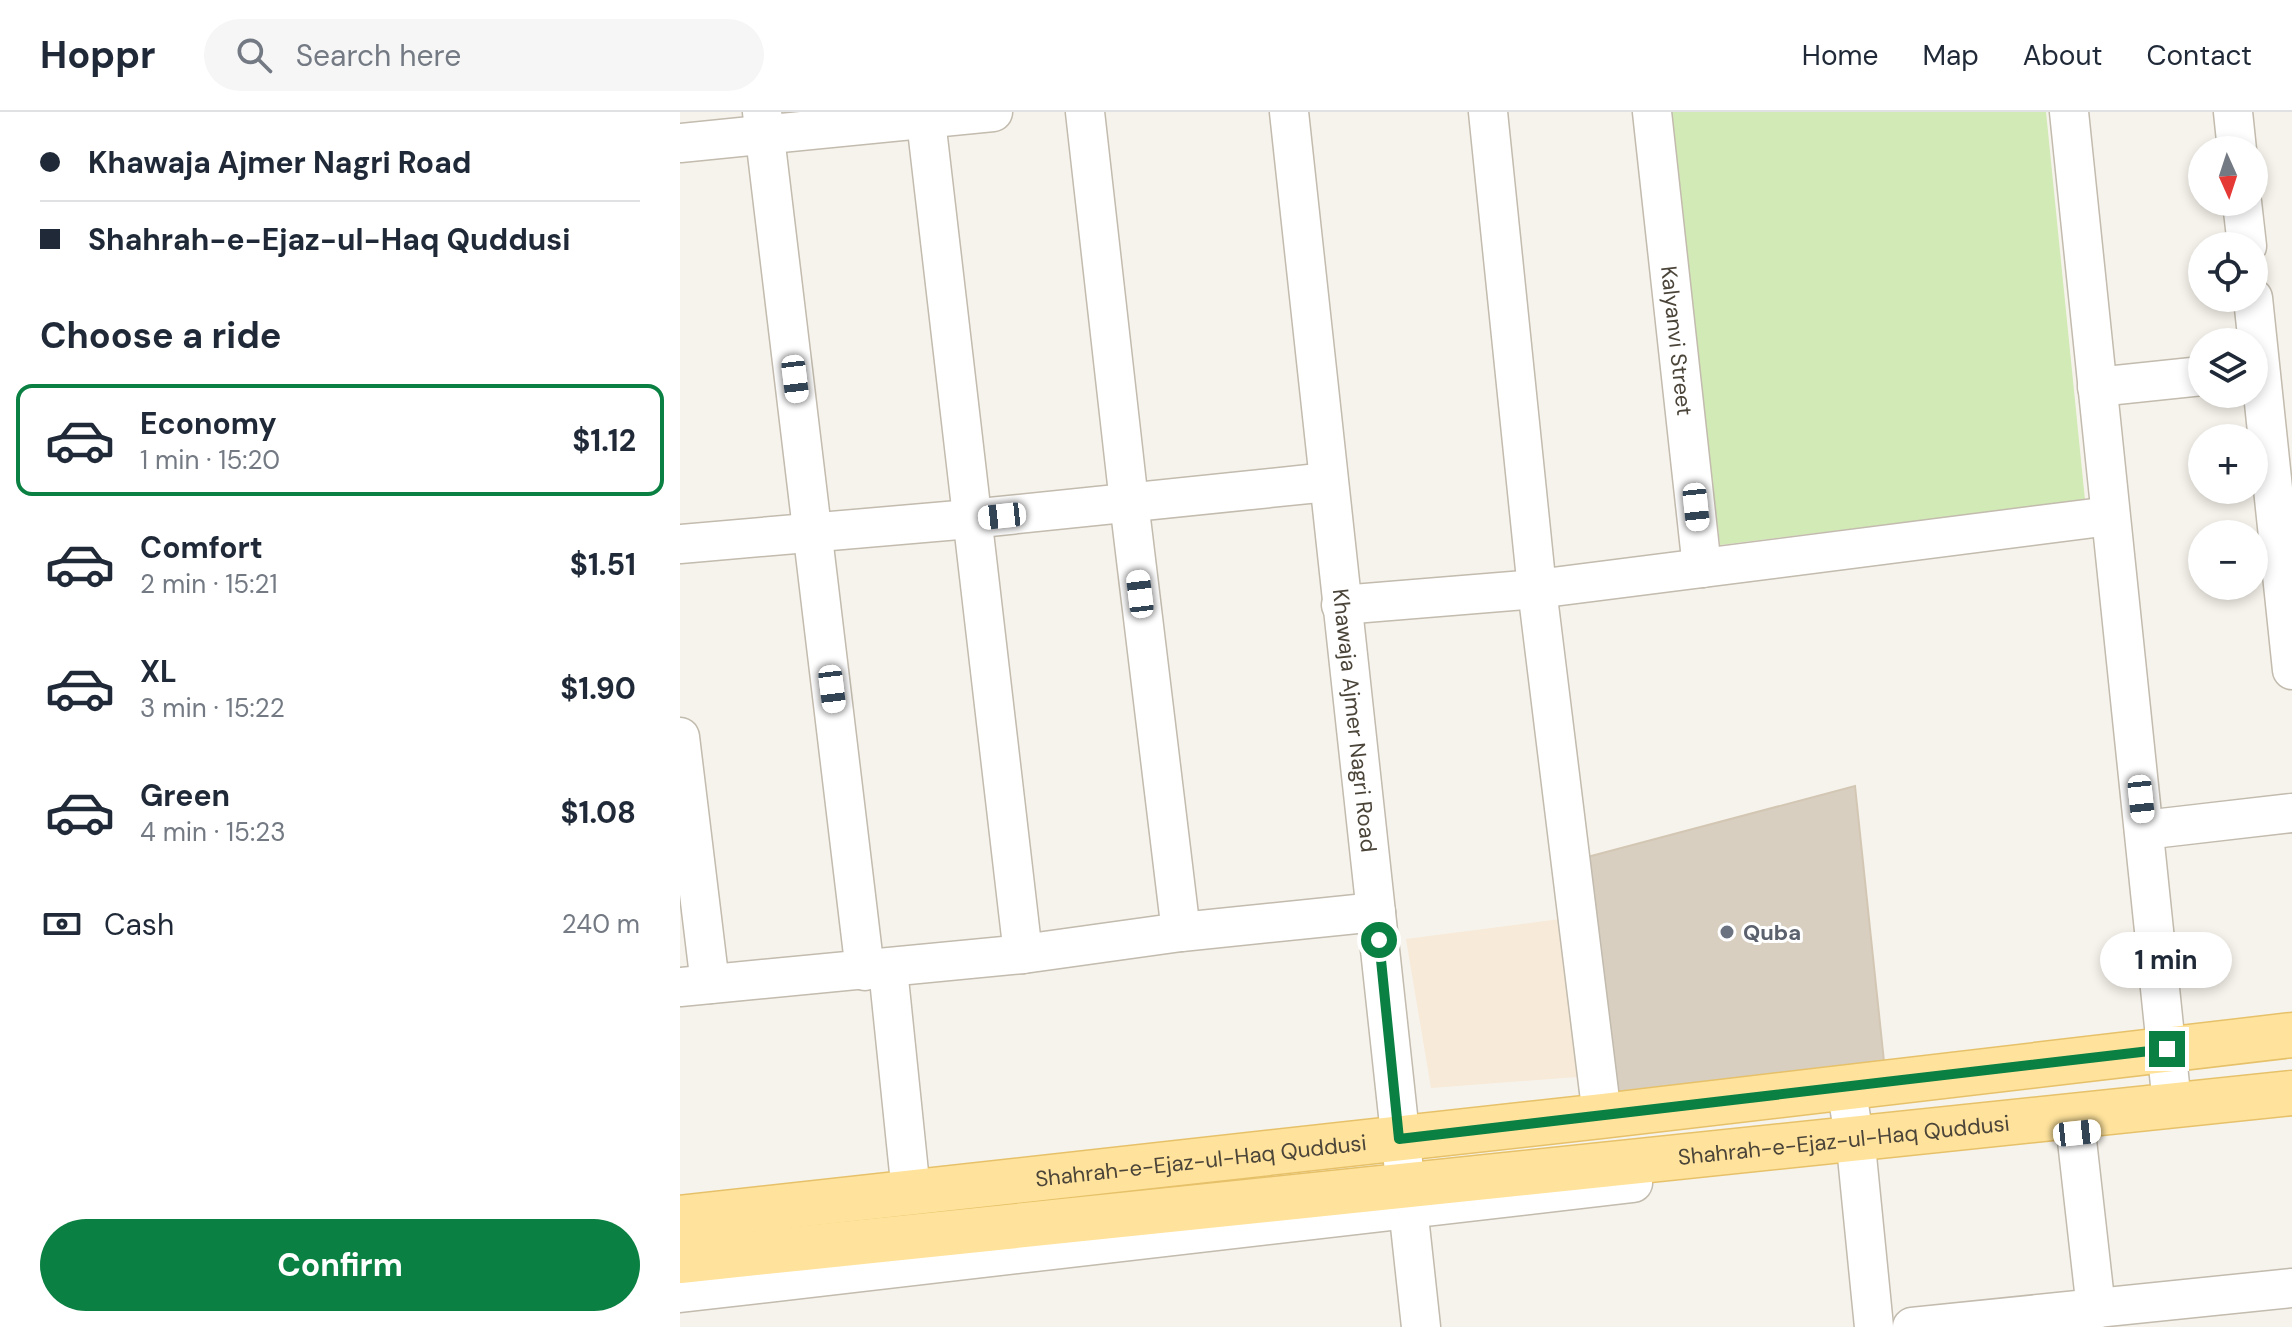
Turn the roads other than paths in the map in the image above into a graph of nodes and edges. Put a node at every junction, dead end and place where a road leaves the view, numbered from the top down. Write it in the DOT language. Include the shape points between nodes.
graph roads {
  1 [pos="993,112"];
  2 [pos="1085,112"];
  3 [pos="1289,112"];
  4 [pos="1488,112"];
  5 [pos="1652,112"];
  6 [pos="2069,112"];
  7 [pos="2233,112"];
  8 [pos="925,116"];
  9 [pos="763,122"];
  10 [pos="2236,136"];
  11 [pos="680,143"];
  12 [pos="2256,312"];
  13 [pos="2269,369"];
  14 [pos="2188,377"];
  15 [pos="2097,387"];
  16 [pos="1328,482"];
  17 [pos="1129,502"];
  18 [pos="2110,516"];
  19 [pos="970,519"];
  20 [pos="814,532"];
  21 [pos="680,544"];
  22 [pos="1702,568"];
  23 [pos="1537,589"];
  24 [pos="1341,605"];
  25 [pos="2292,670"];
  26 [pos="680,737"];
  27 [pos="2292,813"];
  28 [pos="2144,830"];
  29 [pos="1376,912"];
  30 [pos="1181,932"];
  31 [pos="1023,954"];
  32 [pos="876,970"];
  33 [pos="695,986"];
  34 [pos="2292,1035"];
  35 [pos="2167,1049"];
  36 [pos="1846,1086"];
  37 [pos="2292,1093"];
  38 [pos="2172,1104"];
  39 [pos="2292,1112"];
  40 [pos="1602,1116"];
  41 [pos="2076,1124"];
  42 [pos="1399,1139"];
  43 [pos="1856,1148"];
  44 [pos="911,1192"];
  45 [pos="1407,1199"];
  46 [pos="680,1218"];
  47 [pos="680,1261"];
  48 [pos="2292,1288"];
  49 [pos="680,1293"];
  50 [pos="2096,1309"];
  51 [pos="2175,1314"];
  52 [pos="1421,1327"];
  53 [pos="1874,1327"];
  54 [pos="1912,1327"];
  1 -- 8 [label="street"];
  2 -- 17 [label="street"];
  3 -- 16 [label="street, Khawaja Ajmer Nagri Road"];
  4 -- 23 [label="street"];
  5 -- 22 [label="street, Kalyanvi Street"];
  6 -- 15 [label="street"];
  7 -- 10 [label="street"];
  8 -- 9 [label="street"];
  8 -- 19 [label="street"];
  9 -- 11 [label="street"];
  9 -- 20 [label="street"];
  12 -- 13 [label="street"];
  13 -- 25 [label="street"];
  14 -- 15 [label="street"];
  15 -- 18 [label="street"];
  16 -- 17 [label="street"];
  16 -- 24 [label="street, Khawaja Ajmer Nagri Road"];
  17 -- 19 [label="street"];
  17 -- 30 [label="street"];
  18 -- 22 [label="street"];
  18 -- 28 [label="street"];
  19 -- 20 [label="street"];
  19 -- 31 [label="street"];
  20 -- 21 [label="street"];
  20 -- 32 [label="street"];
  22 -- 23 [label="street"];
  23 -- 24 [label="street"];
  23 -- 40 [label="street"];
  24 -- 29 [label="street, Khawaja Ajmer Nagri Road"];
  26 -- 33 [label="street"];
  27 -- 28 [label="street"];
  28 -- 35 [label="street"];
  29 -- 30 [label="street"];
  29 -- 42 [label="street, Khawaja Ajmer Nagri Road"];
  30 -- 31 [label="street"];
  31 -- 32 [label="street"];
  32 -- 33 [label="street"];
  32 -- 44 [label="street"];
  34 -- 35 [label="main road, Shahrah-e-Ejaz-ul-Haq Quddusi"];
  35 -- 36 [label="main road, Shahrah-e-Ejaz-ul-Haq Quddusi"];
  35 -- 38 [label="street"];
  36 -- 40 [label="main road, Shahrah-e-Ejaz-ul-Haq Quddusi"];
  36 -- 43 [label="street"];
  37 -- 38 [label="main road, Shahrah-e-Ejaz-ul-Haq Quddusi"];
  38 -- 41 [label="main road, Shahrah-e-Ejaz-ul-Haq Quddusi"];
  39 -- 41 [label="street"];
  40 -- 42 [label="main road, Shahrah-e-Ejaz-ul-Haq Quddusi"];
  41 -- 43 [label="main road, Shahrah-e-Ejaz-ul-Haq Quddusi"];
  41 -- 50 [label="street"];
  42 -- 44 [label="main road, Shahrah-e-Ejaz-ul-Haq Quddusi"];
  42 -- 45 [label="street, Khawaja Ajmer Nagri Road"];
  43 -- 45 [label="main road, Shahrah-e-Ejaz-ul-Haq Quddusi"];
  43 -- 53 [label="street"];
  44 -- 46 [label="main road, Shahrah-e-Ejaz-ul-Haq Quddusi"];
  45 -- 47 [label="main road, Shahrah-e-Ejaz-ul-Haq Quddusi"];
  45 -- 49 [label="street"];
  45 -- 52 [label="street, Khawaja Ajmer Nagri Road"];
  48 -- 51 [label="street"];
  50 -- 51 [label="street"];
  50 -- 54 [label="street"];
}
